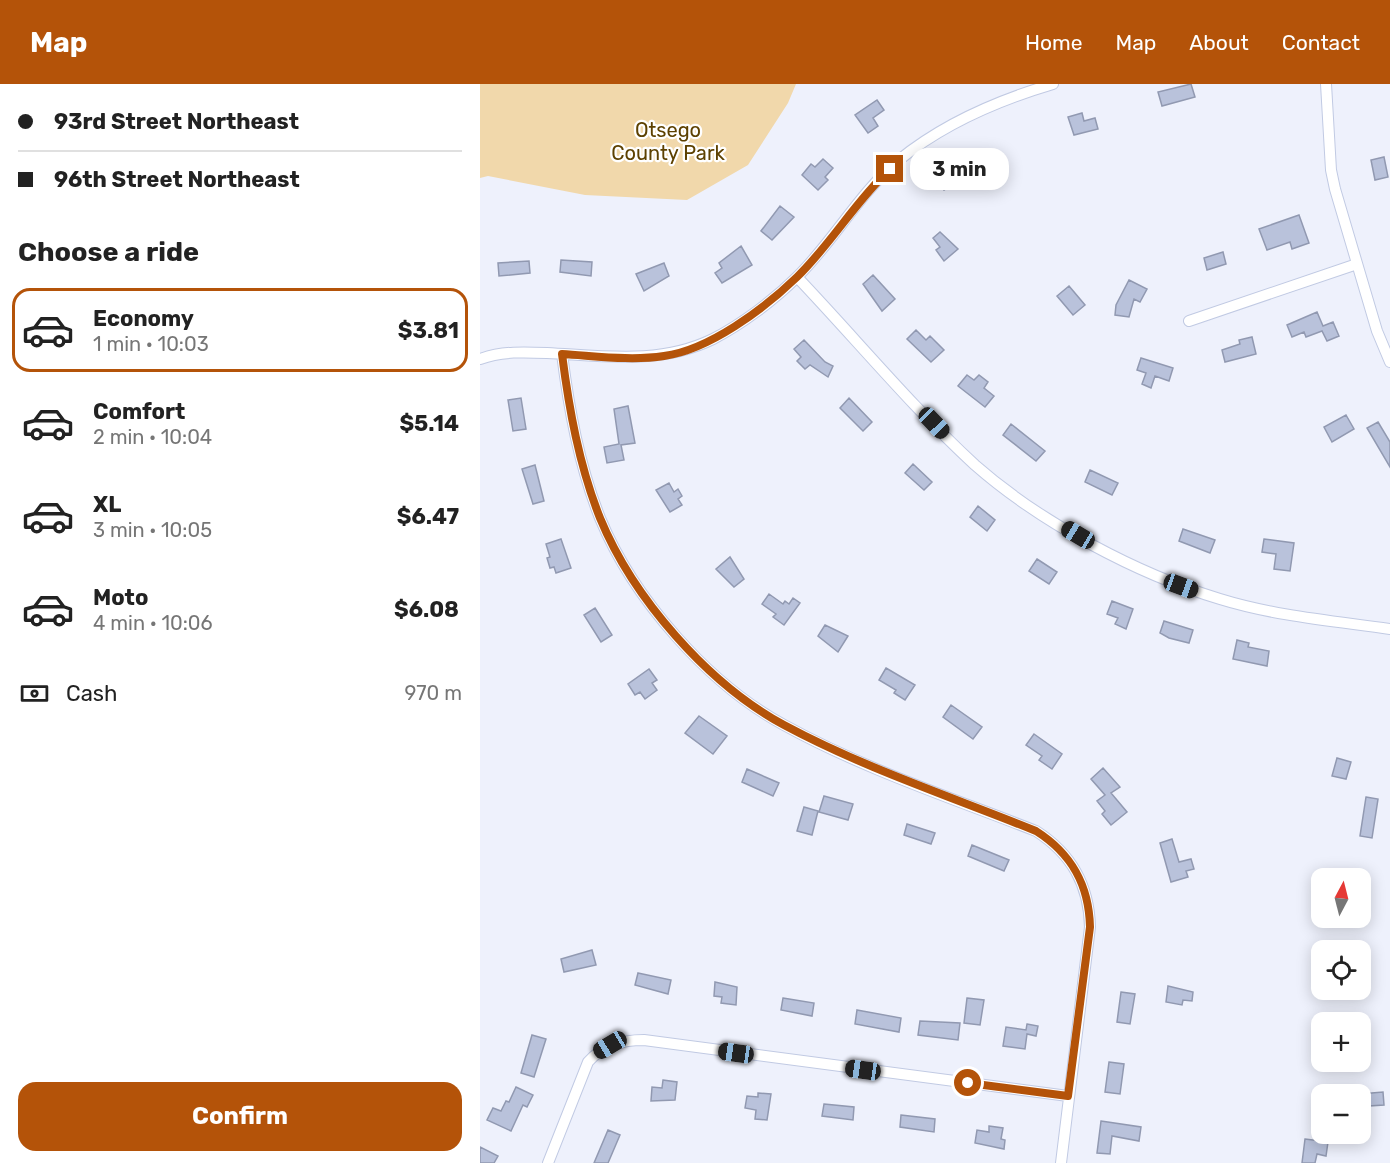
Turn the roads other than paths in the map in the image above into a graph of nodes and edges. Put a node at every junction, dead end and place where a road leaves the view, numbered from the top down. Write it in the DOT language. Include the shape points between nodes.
graph roads {
  1 [pos="1053,84"];
  2 [pos="1326,84"];
  3 [pos="1357,264"];
  4 [pos="797,277"];
  5 [pos="1190,321"];
  6 [pos="562,354"];
  7 [pos="480,359"];
  8 [pos="1390,362"];
  9 [pos="1390,629"];
  10 [pos="1068,1096"];
  11 [pos="548,1163"];
  12 [pos="1061,1163"];
  1 -- 4 [label="street" via="978,112 940,131 898,161"];
  2 -- 3 [label="street" via="1331,170"];
  3 -- 5 [label="street"];
  3 -- 8 [label="street"];
  4 -- 6 [label="street" via="732,328 687,349 644,357"];
  4 -- 9 [label="street" via="976,465 1095,546 1133,567 1223,600"];
  6 -- 7 [label="street" via="506,353"];
  6 -- 10 [label="street" via="579,451 600,519 634,579 694,655 742,698 783,724 849,757 1036,831 1067,855 1084,888 1090,927"];
  10 -- 11 [label="street" via="644,1040 621,1041 588,1062"];
  10 -- 12 [label="street"];
}
